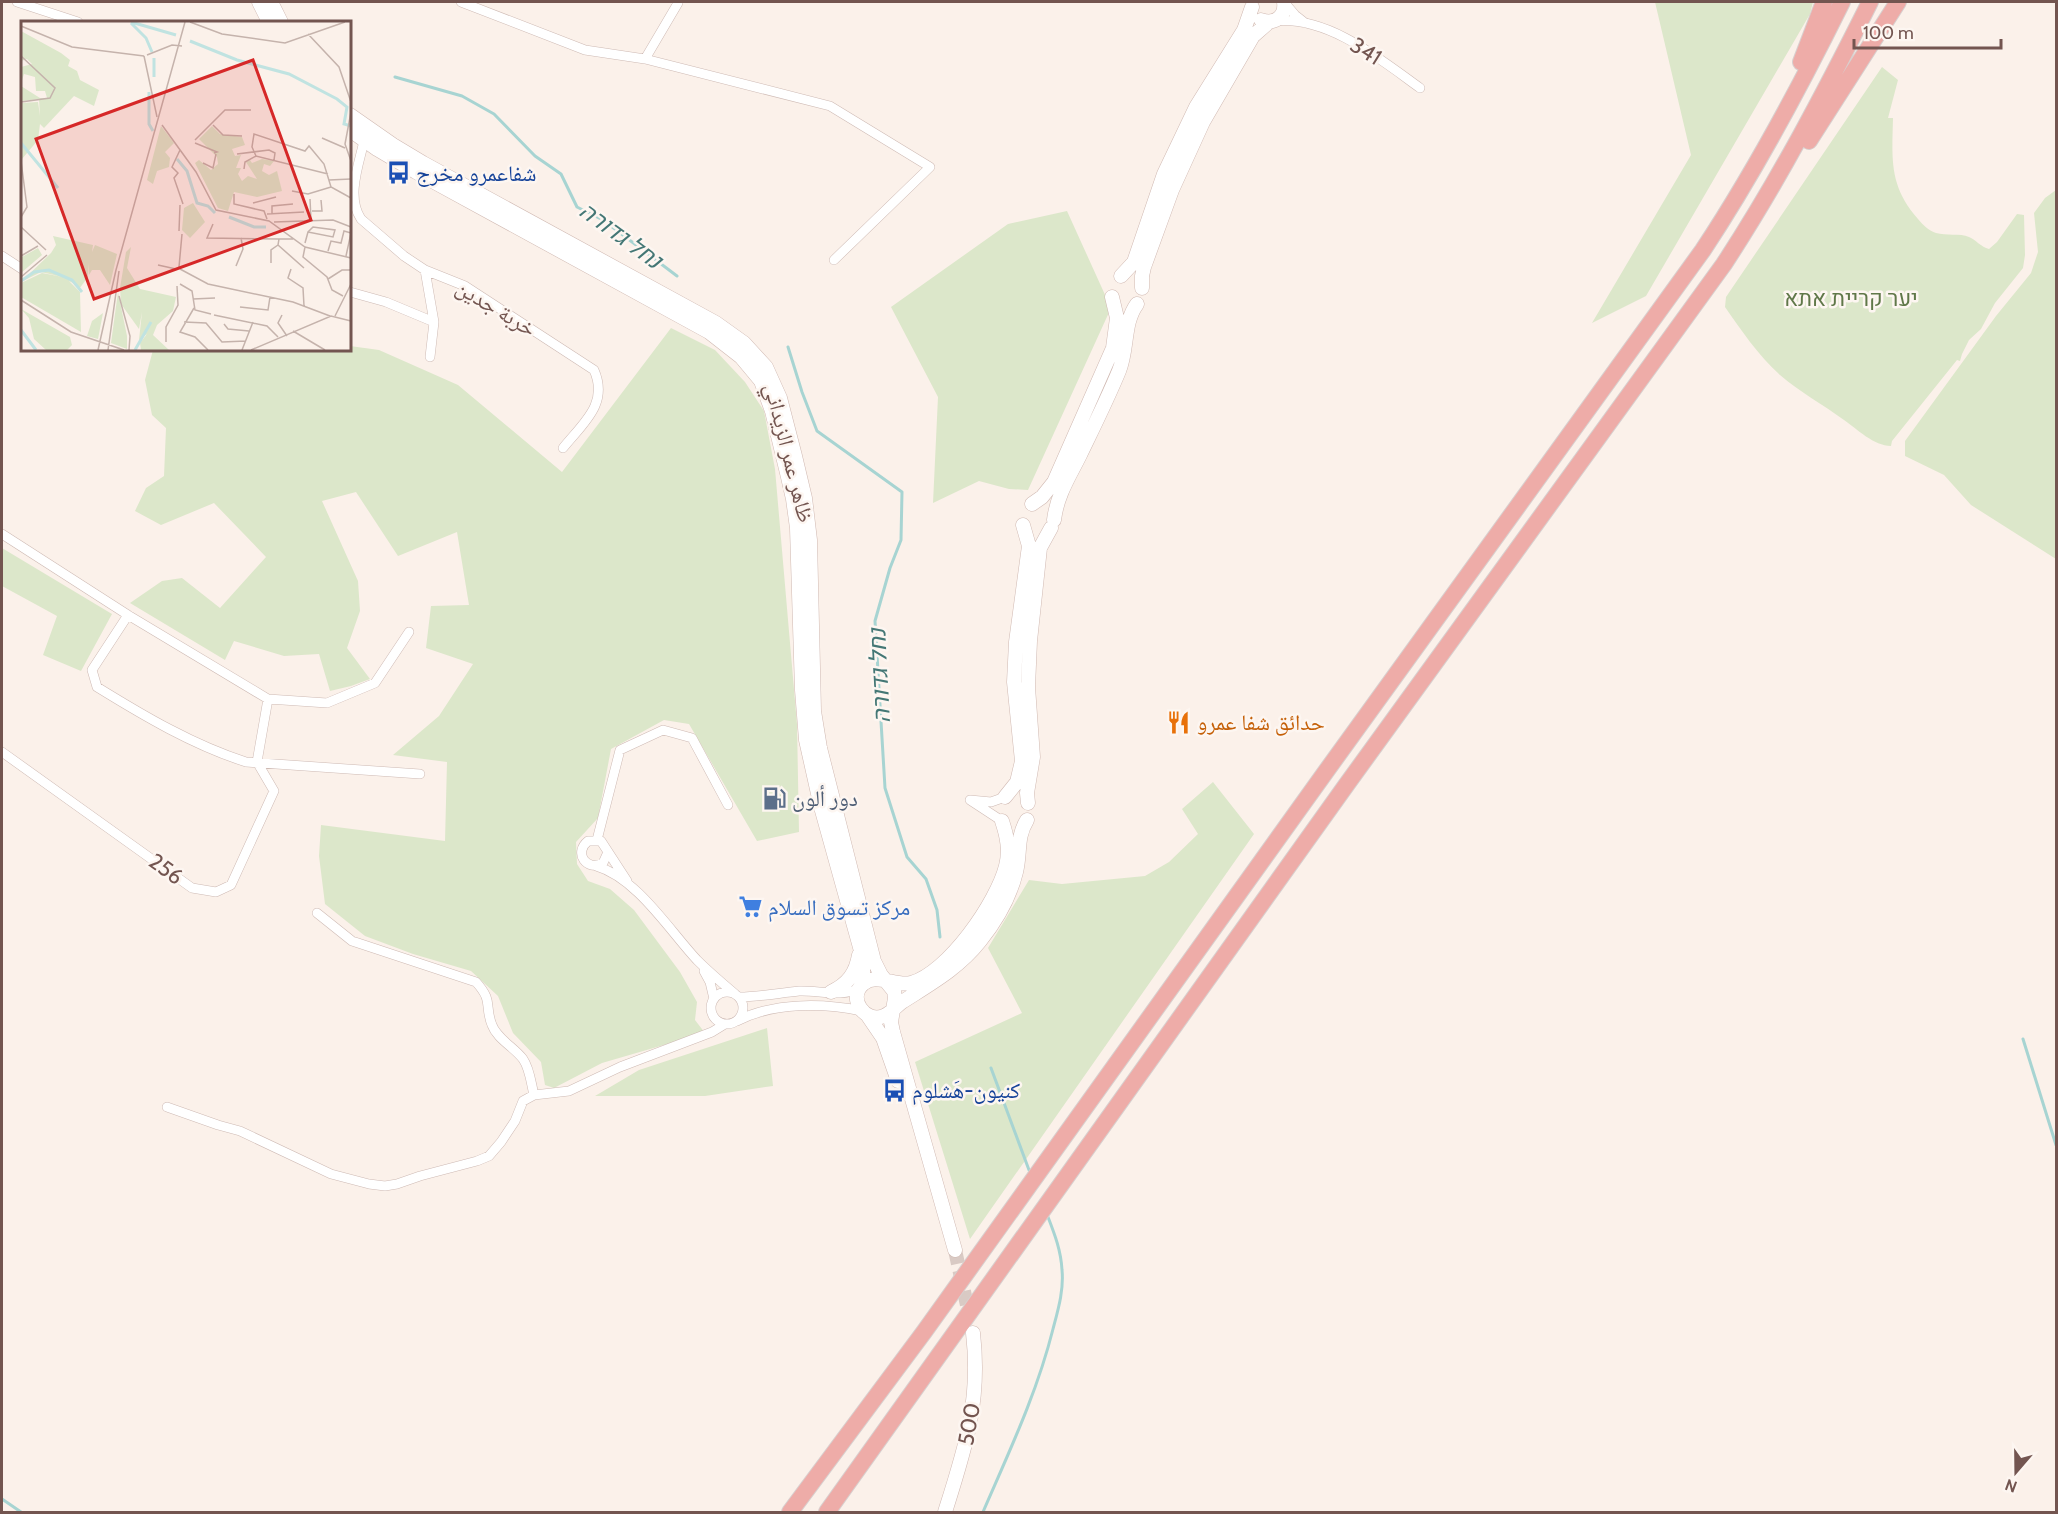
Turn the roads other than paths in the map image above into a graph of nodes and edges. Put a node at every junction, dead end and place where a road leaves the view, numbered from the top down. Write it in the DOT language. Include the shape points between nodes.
graph roads {
  1 [pos="17,2"];
  2 [pos="259,2"];
  3 [pos="271,2"];
  4 [pos="461,2"];
  5 [pos="677,2"];
  6 [pos="1284,2"];
  7 [pos="1824,2"];
  8 [pos="1842,2"];
  9 [pos="1870,2"];
  10 [pos="1898,2"];
  11 [pos="1253,4"];
  12 [pos="75,21"];
  13 [pos="268,21"];
  14 [pos="280,21"];
  15 [pos="1272,21"];
  16 [pos="1307,24"];
  17 [pos="645,59"];
  18 [pos="1420,88"];
  19 [pos="351,116"];
  20 [pos="351,131"];
  21 [pos="364,141"];
  22 [pos="352,180"];
  23 [pos="1730,210"];
  24 [pos="2,256"];
  25 [pos="834,260"];
  26 [pos="21,268"];
  27 [pos="425,270"];
  28 [pos="1121,276"];
  29 [pos="1142,288"];
  30 [pos="351,292"];
  31 [pos="1702,294"];
  32 [pos="1112,297"];
  33 [pos="1137,304"];
  34 [pos="434,322"];
  35 [pos="430,357"];
  36 [pos="563,448"];
  37 [pos="1032,504"];
  38 [pos="1052,524"];
  39 [pos="1023,525"];
  40 [pos="2,534"];
  41 [pos="128,615"];
  42 [pos="409,632"];
  43 [pos="268,699"];
  44 [pos="2,752"];
  45 [pos="257,762"];
  46 [pos="420,774"];
  47 [pos="1005,798"];
  48 [pos="1028,803"];
  49 [pos="728,805"];
  50 [pos="1027,820"];
  51 [pos="1002,821"];
  52 [pos="597,840"];
  53 [pos="608,852"];
  54 [pos="596,866"];
  55 [pos="630,886"];
  56 [pos="317,914"];
  57 [pos="860,947"];
  58 [pos="699,961"];
  59 [pos="886,982"];
  60 [pos="861,986"];
  61 [pos="831,992"];
  62 [pos="737,996"];
  63 [pos="714,999"];
  64 [pos="893,1008"];
  65 [pos="865,1013"];
  66 [pos="737,1021"];
  67 [pos="724,1024"];
  68 [pos="534,1095"];
  69 [pos="167,1107"];
  70 [pos="934,1178"];
  71 [pos="955,1250"];
  72 [pos="973,1333"];
  73 [pos="790,1512"];
  74 [pos="826,1512"];
  75 [pos="945,1512"];
  1 -- 12 [label="street"];
  2 -- 13 [label="main road"];
  3 -- 14 [label="main road"];
  4 -- 17 [label="street" via="585,50"];
  5 -- 17 [label="street"];
  6 -- 15 [label="main road" via="1284,11"];
  6 -- 16 [label="street"];
  7 -- 23 [label="highway" via="1789,92"];
  8 -- 23 [label="highway" via="1783,119"];
  9 -- 31 [label="highway" via="1774,185"];
  10 -- 31 [label="highway" via="1814,134"];
  11 -- 15 [label="main road" via="1256,17"];
  11 -- 28 [label="main road" via="1244,30 1192,114 1164,174 1134,262"];
  15 -- 16 [label="street"];
  15 -- 29 [label="main road" via="1253,36 1198,132 1142,272"];
  16 -- 18 [label="street, 341" via="1362,45"];
  17 -- 25 [label="street" via="830,106 930,166"];
  19 -- 59 [label="main road, ظاهر عمر الزيداني" via="423,163 716,323 744,343 766,367 780,398 804,498 810,551 814,711 820,748 874,961"];
  20 -- 21 [label="main road, ظاهر عمر الزيداني"];
  21 -- 22 [label="street, خربة جدين"];
  21 -- 57 [label="main road, ظاهر عمر الزيداني" via="709,332 741,357 761,381 772,411 795,512 808,748"];
  22 -- 27 [label="street, خربة جدين" via="356,212 361,219"];
  23 -- 73 [label="highway" via="924,1332"];
  24 -- 26 [label="street"];
  27 -- 34 [label="street"];
  27 -- 36 [label="street, خربة جدين" via="465,285 594,370 599,398"];
  28 -- 29 [label="main road" via="1134,277"];
  28 -- 32 [label="main road" via="1113,282"];
  29 -- 33 [label="main road"];
  30 -- 34 [label="street"];
  31 -- 74 [label="highway"];
  32 -- 33 [label="main road" via="1124,307"];
  32 -- 37 [label="main road" via="1117,318 1113,348 1054,482"];
  33 -- 38 [label="main road" via="1128,321 1120,368 1059,495"];
  34 -- 35 [label="street"];
  37 -- 38 [label="main road" via="1049,508"];
  37 -- 39 [label="main road" via="1022,514"];
  38 -- 39 [label="main road" via="1044,534 1035,535"];
  38 -- 48 [label="main road" via="1040,548 1030,641 1028,687 1033,757"];
  39 -- 47 [label="main road" via="1029,546 1014,682 1022,760 1017,782"];
  40 -- 41 [label="street"];
  41 -- 43 [label="street"];
  41 -- 45 [label="street" via="92,670 97,687 139,713 222,754"];
  42 -- 43 [label="street" via="375,683 327,703"];
  43 -- 45 [label="street"];
  44 -- 45 [label="street, 256" via="192,888 216,892 231,885 274,791"];
  45 -- 46 [label="street"];
  47 -- 48 [label="main road" via="1017,795"];
  47 -- 51 [label="main road" via="998,811"];
  47 -- 51 [label="street" via="992,802 970,800"];
  48 -- 50 [label="main road"];
  49 -- 52 [label="street" via="692,738 663,730 620,750"];
  50 -- 51 [label="main road" via="1016,826"];
  50 -- 64 [label="main road" via="1020,832 1010,890 980,941 945,975"];
  51 -- 59 [label="main road" via="1008,840 1006,865 971,933 922,977 910,983"];
  52 -- 53 [label="street"];
  52 -- 54 [label="street" via="588,841 581,852 583,861"];
  53 -- 54 [label="street" via="603,863"];
  53 -- 55 [label="street"];
  54 -- 55 [label="street"];
  55 -- 58 [label="street"];
  56 -- 68 [label="street" via="352,941 476,982 487,994 492,1025 525,1061"];
  57 -- 60 [label="main road, ظاهر عمر الزيداني" via="864,967"];
  57 -- 61 [label="main road" via="853,975"];
  58 -- 62 [label="street"];
  58 -- 63 [label="street"];
  59 -- 60 [label="main road" via="874,979"];
  59 -- 64 [label="main road" via="896,998"];
  60 -- 61 [label="street" via="850,992"];
  60 -- 65 [label="main road" via="856,999"];
  61 -- 62 [label="street"];
  62 -- 63 [label="street" via="726,992"];
  62 -- 66 [label="street" via="743,1009"];
  63 -- 67 [label="street" via="712,1014"];
  64 -- 65 [label="main road" via="878,1018"];
  64 -- 70 [label="main road" via="893,1032"];
  65 -- 66 [label="street" via="835,1006 791,1007"];
  65 -- 70 [label="main road" via="883,1038"];
  66 -- 67 [label="street"];
  67 -- 68 [label="street" via="569,1091"];
  68 -- 69 [label="street" via="523,1101 515,1121 489,1156 385,1186 331,1174 240,1131"];
  70 -- 71 [label="main road"];
  72 -- 75 [label="main road, 500" via="974,1407"];
}
